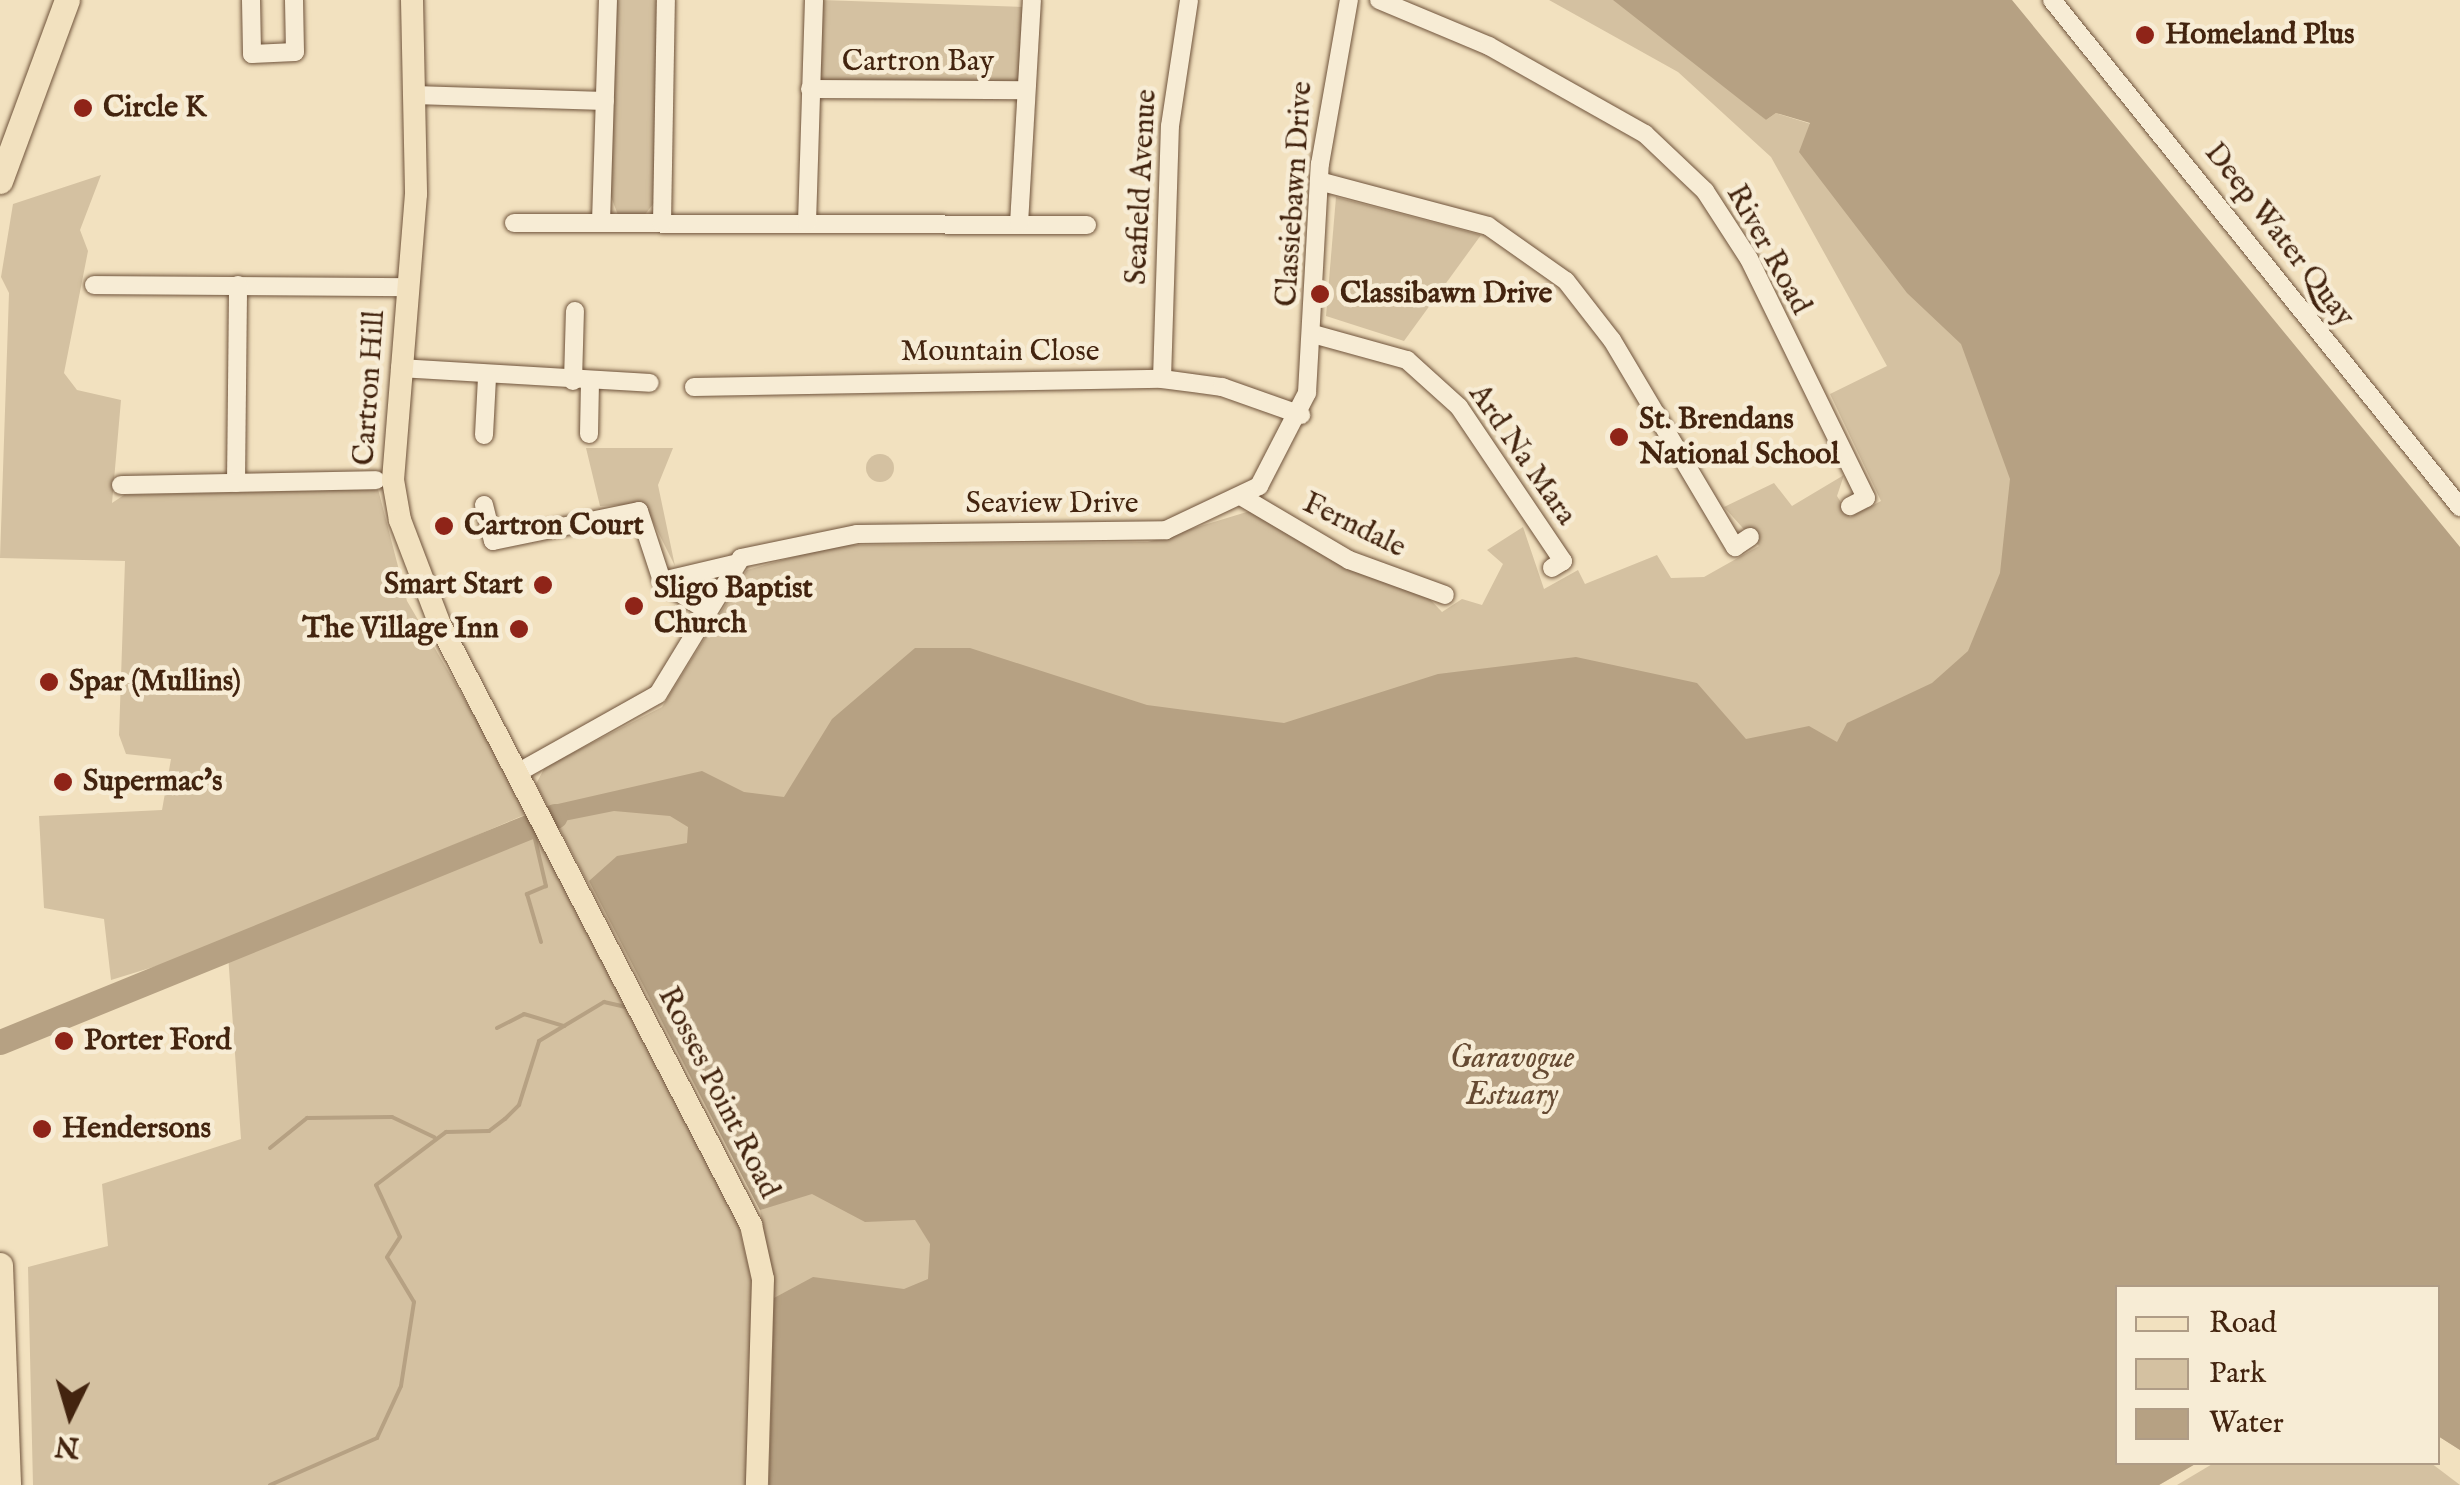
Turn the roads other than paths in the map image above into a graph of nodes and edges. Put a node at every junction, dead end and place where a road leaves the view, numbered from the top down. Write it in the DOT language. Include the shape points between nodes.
graph roads {
  1 [pos="67,0"];
  2 [pos="251,0"];
  3 [pos="294,0"];
  4 [pos="412,0"];
  5 [pos="608,0"];
  6 [pos="666,0"];
  7 [pos="814,0"];
  8 [pos="1032,0"];
  9 [pos="1189,0"];
  10 [pos="1349,0"];
  11 [pos="1379,0"];
  12 [pos="2052,0"];
  13 [pos="810,89"];
  14 [pos="1026,90"];
  15 [pos="414,95"];
  16 [pos="605,101"];
  17 [pos="0,181"];
  18 [pos="1319,181"];
  19 [pos="602,222"];
  20 [pos="514,223"];
  21 [pos="662,223"];
  22 [pos="806,223"];
  23 [pos="1020,224"];
  24 [pos="1087,224"];
  25 [pos="94,285"];
  26 [pos="238,285"];
  27 [pos="407,287"];
  28 [pos="576,312"];
  29 [pos="1314,334"];
  30 [pos="400,368"];
  31 [pos="488,377"];
  32 [pos="1162,379"];
  33 [pos="582,381"];
  34 [pos="650,383"];
  35 [pos="694,387"];
  36 [pos="1301,415"];
  37 [pos="589,434"];
  38 [pos="484,435"];
  39 [pos="376,480"];
  40 [pos="236,483"];
  41 [pos="121,485"];
  42 [pos="1244,498"];
  43 [pos="484,505"];
  44 [pos="1850,506"];
  45 [pos="2460,506"];
  46 [pos="1750,537"];
  47 [pos="734,564"];
  48 [pos="1552,568"];
  49 [pos="662,581"];
  50 [pos="1445,595"];
  51 [pos="707,610"];
  52 [pos="520,772"];
  53 [pos="540,808"];
  54 [pos="0,1264"];
  55 [pos="8,1485"];
  56 [pos="758,1485"];
  1 -- 17 [label="highway"];
  2 -- 3 [label="street" via="252,54 295,52"];
  4 -- 15 [label="main road, Cartron Hill"];
  5 -- 16 [label="street"];
  6 -- 21 [label="street"];
  7 -- 13 [label="street, Cartron Bay"];
  8 -- 14 [label="street, Cartron Bay"];
  9 -- 32 [label="street, Seafield Avenue" via="1170,126"];
  10 -- 18 [label="street, Classiebawn Drive"];
  11 -- 44 [label="street, River Road" via="1489,46 1645,134 1705,192 1749,259 1866,498"];
  12 -- 45 [label="street, Deep Water Quay"];
  13 -- 14 [label="street, Cartron Bay"];
  13 -- 22 [label="street, Cartron Bay"];
  14 -- 23 [label="street, Cartron Bay"];
  15 -- 16 [label="street"];
  15 -- 27 [label="main road, Cartron Hill"];
  16 -- 19 [label="street"];
  18 -- 29 [label="street, Classiebawn Drive"];
  18 -- 46 [label="street" via="1488,226 1566,281 1612,340 1736,547"];
  19 -- 20 [label="street"];
  19 -- 21 [label="street"];
  21 -- 22 [label="street"];
  22 -- 23 [label="street"];
  23 -- 24 [label="street"];
  25 -- 26 [label="street"];
  26 -- 27 [label="street"];
  26 -- 40 [label="street"];
  27 -- 30 [label="main road, Cartron Hill"];
  28 -- 33 [label="street"];
  29 -- 36 [label="street, Seaview Drive"];
  29 -- 48 [label="street, Ard Na Mara" via="1406,360 1459,407 1563,561"];
  30 -- 31 [label="street"];
  30 -- 52 [label="main road, Cartron Hill" via="393,480 400,520 440,625"];
  31 -- 33 [label="street"];
  31 -- 38 [label="street"];
  32 -- 35 [label="street, Mountain Close"];
  32 -- 36 [label="street, Mountain Close" via="1222,386"];
  33 -- 34 [label="street"];
  33 -- 37 [label="street"];
  36 -- 42 [label="street, Seaview Drive" via="1272,474"];
  39 -- 40 [label="street"];
  40 -- 41 [label="street"];
  42 -- 47 [label="street, Seaview Drive" via="1129,536 858,534"];
  42 -- 50 [label="street, Ferndale" via="1349,560"];
  43 -- 49 [label="street" via="492,541 639,511"];
  47 -- 49 [label="street, Seaview Drive"];
  47 -- 51 [label="street"];
  49 -- 51 [label="street"];
  51 -- 52 [label="street" via="650,702"];
  52 -- 53 [label="main road, Cartron Hill"];
  53 -- 56 [label="main road, Rosses Point Road" via="751,1225 763,1279"];
  54 -- 55 [label="highway"];
}
